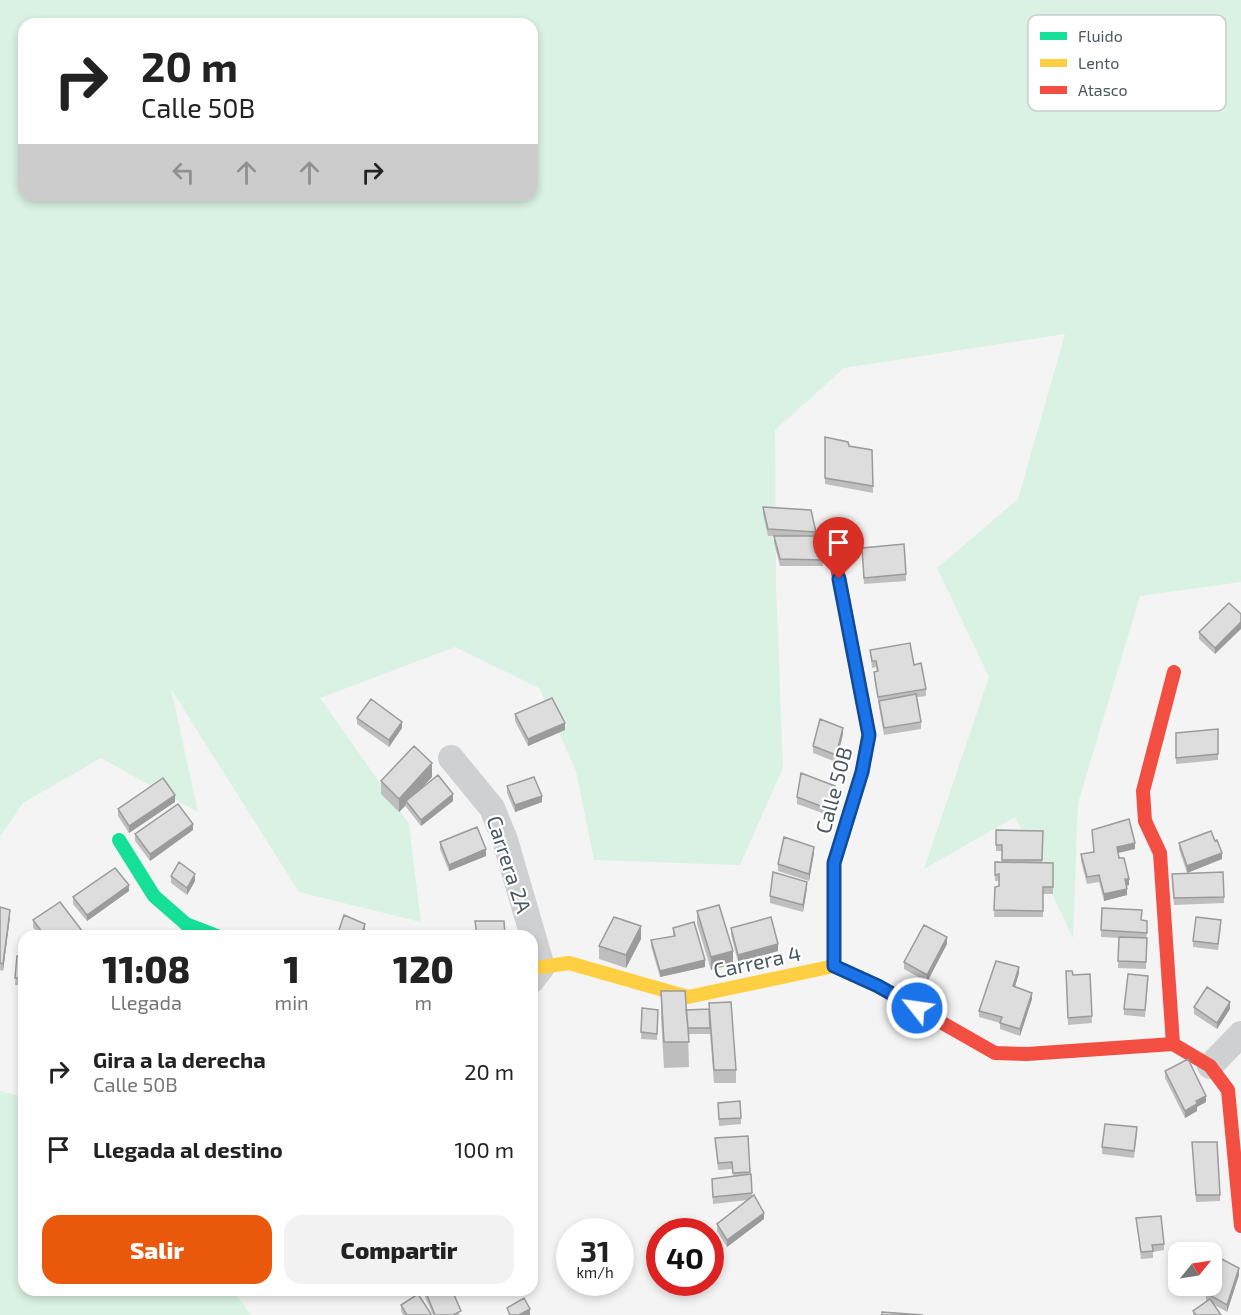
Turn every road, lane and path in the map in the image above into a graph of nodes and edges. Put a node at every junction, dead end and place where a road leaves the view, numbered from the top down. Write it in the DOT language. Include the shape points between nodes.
graph roads {
  1 [pos="835,557"];
  2 [pos="1174,672"];
  3 [pos="451,758"];
  4 [pos="119,840"];
  5 [pos="202,930"];
  6 [pos="527,930"];
  7 [pos="834,966"];
  8 [pos="538,974"];
  9 [pos="1241,1034"];
  10 [pos="1173,1044"];
  11 [pos="1210,1066"];
  12 [pos="1241,1226"];
  1 -- 7 [label="street, Calle 50B" via="869,735 862,772 834,863"];
  2 -- 10 [label="street" via="1143,791 1145,821 1160,853"];
  3 -- 6 [label="street, Carrera 2A" via="492,808 506,840"];
  4 -- 5 [label="street" via="154,896 186,924"];
  7 -- 8 [label="street, Carrera 4" via="687,997 568,963"];
  7 -- 10 [label="street, Carrera 4" via="878,986 995,1053"];
  9 -- 11 [label="street"];
  10 -- 11 [label="street"];
  11 -- 12 [label="street" via="1228,1090"];
}
